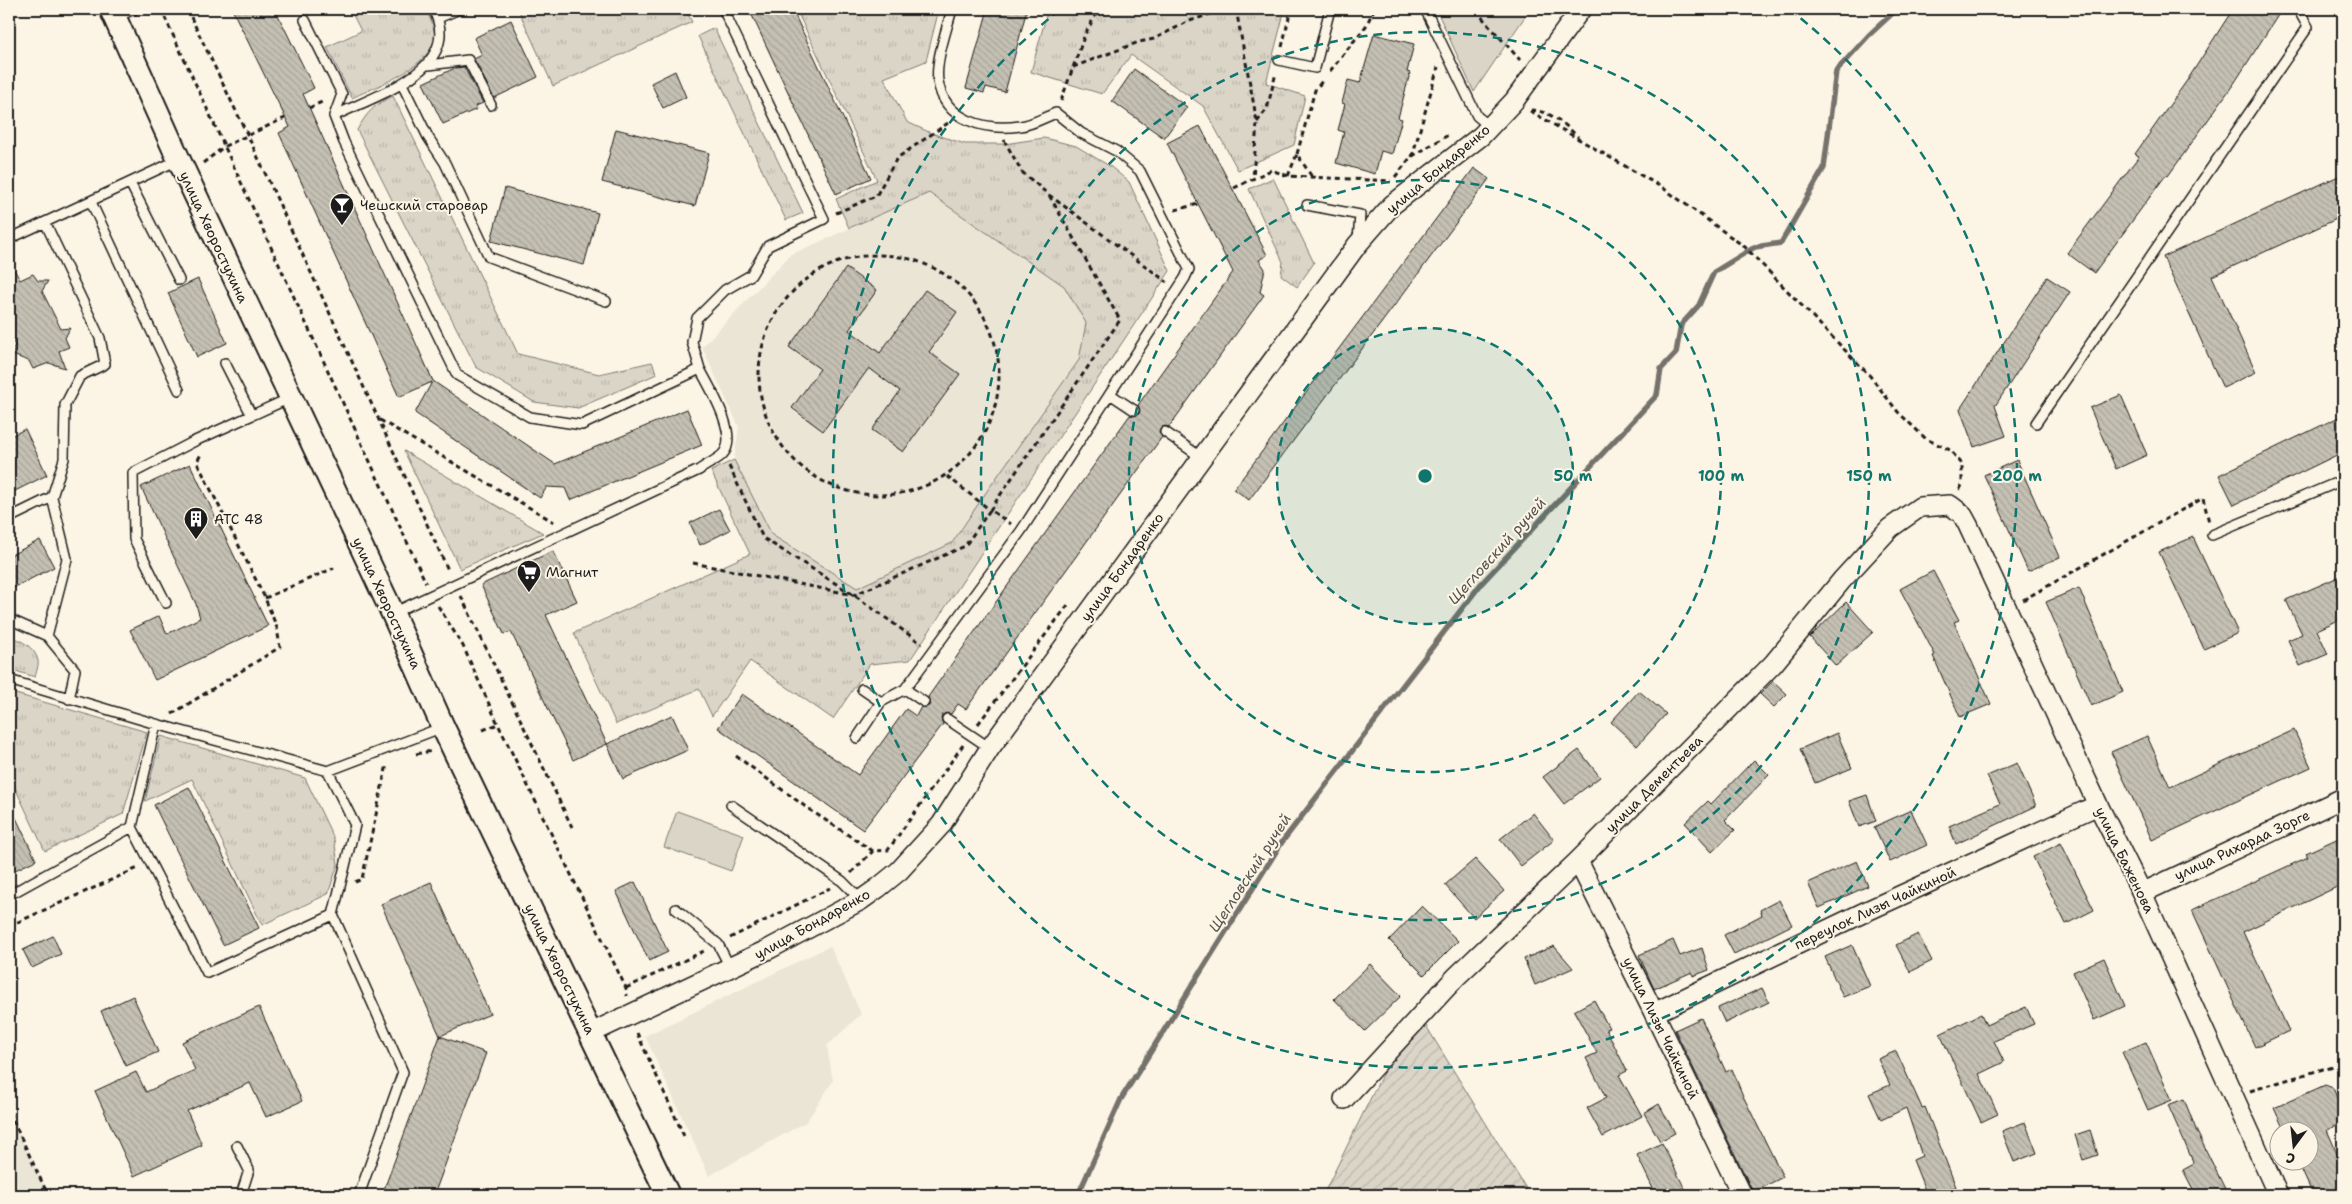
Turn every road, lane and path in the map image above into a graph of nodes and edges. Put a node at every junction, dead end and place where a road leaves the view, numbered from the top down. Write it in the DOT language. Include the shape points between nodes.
graph roads {
  1 [pos="161,9"];
  2 [pos="187,9"];
  3 [pos="433,9"];
  4 [pos="458,9"];
  5 [pos="723,9"];
  6 [pos="952,9"];
  7 [pos="1098,9"];
  8 [pos="1224,9"];
  9 [pos="1236,9"];
  10 [pos="1330,9"];
  11 [pos="1374,9"];
  12 [pos="1425,9"];
  13 [pos="1479,9"];
  14 [pos="1580,9"];
  15 [pos="2298,9"];
  16 [pos="120,12"];
  17 [pos="438,18"];
  18 [pos="306,20"];
  19 [pos="1443,49"];
  20 [pos="1279,60"];
  21 [pos="1524,64"];
  22 [pos="429,65"];
  23 [pos="1073,68"];
  24 [pos="402,84"];
  25 [pos="491,105"];
  26 [pos="1056,113"];
  27 [pos="334,116"];
  28 [pos="959,116"];
  29 [pos="285,118"];
  30 [pos="1483,121"];
  31 [pos="997,127"];
  32 [pos="248,136"];
  33 [pos="1581,140"];
  34 [pos="225,146"];
  35 [pos="1297,154"];
  36 [pos="1411,158"];
  37 [pos="179,160"];
  38 [pos="203,163"];
  39 [pos="1288,176"];
  40 [pos="1312,177"];
  41 [pos="1253,179"];
  42 [pos="1391,181"];
  43 [pos="130,183"];
  44 [pos="1234,188"];
  45 [pos="1385,188"];
  46 [pos="1049,195"];
  47 [pos="91,202"];
  48 [pos="1198,204"];
  49 [pos="1307,205"];
  50 [pos="1161,213"];
  51 [pos="824,218"];
  52 [pos="45,222"];
  53 [pos="9,239"];
  54 [pos="1357,245"];
  55 [pos="179,280"];
  56 [pos="1178,290"];
  57 [pos="606,301"];
  58 [pos="225,363"];
  59 [pos="700,369"];
  60 [pos="179,390"];
  61 [pos="1110,394"];
  62 [pos="290,398"];
  63 [pos="1134,410"];
  64 [pos="251,414"];
  65 [pos="380,420"];
  66 [pos="2036,423"];
  67 [pos="1165,432"];
  68 [pos="212,434"];
  69 [pos="723,454"];
  70 [pos="1202,458"];
  71 [pos="947,476"];
  72 [pos="2343,480"];
  73 [pos="52,497"];
  74 [pos="1950,505"];
  75 [pos="990,510"];
  76 [pos="9,518"];
  77 [pos="568,530"];
  78 [pos="1021,531"];
  79 [pos="2212,535"];
  80 [pos="693,563"];
  81 [pos="334,568"];
  82 [pos="455,584"];
  83 [pos="432,595"];
  84 [pos="854,595"];
  85 [pos="265,598"];
  86 [pos="1073,599"];
  87 [pos="166,603"];
  88 [pos="2006,607"];
  89 [pos="393,614"];
  90 [pos="9,619"];
  91 [pos="47,636"];
  92 [pos="933,652"];
  93 [pos="9,680"];
  94 [pos="862,688"];
  95 [pos="905,688"];
  96 [pos="69,699"];
  97 [pos="881,702"];
  98 [pos="924,702"];
  99 [pos="947,719"];
  100 [pos="156,724"];
  101 [pos="498,724"];
  102 [pos="443,726"];
  103 [pos="483,730"];
  104 [pos="970,735"];
  105 [pos="857,738"];
  106 [pos="990,748"];
  107 [pos="432,751"];
  108 [pos="408,754"];
  109 [pos="736,756"];
  110 [pos="394,760"];
  111 [pos="328,771"];
  112 [pos="2343,798"];
  113 [pos="731,805"];
  114 [pos="2098,805"];
  115 [pos="132,826"];
  116 [pos="572,827"];
  117 [pos="873,851"];
  118 [pos="1578,861"];
  119 [pos="150,862"];
  120 [pos="842,881"];
  121 [pos="338,889"];
  122 [pos="2142,893"];
  123 [pos="9,895"];
  124 [pos="861,900"];
  125 [pos="676,909"];
  126 [pos="333,915"];
  127 [pos="9,926"];
  128 [pos="718,944"];
  129 [pos="730,967"];
  130 [pos="626,988"];
  131 [pos="1654,1012"];
  132 [pos="629,1016"];
  133 [pos="591,1033"];
  134 [pos="2343,1064"];
  135 [pos="2233,1096"];
  136 [pos="1344,1099"];
  137 [pos="9,1112"];
  138 [pos="684,1136"];
  139 [pos="237,1146"];
  140 [pos="48,1195"];
  141 [pos="241,1195"];
  142 [pos="359,1195"];
  143 [pos="668,1195"];
  144 [pos="1742,1195"];
  145 [pos="2278,1195"];
  1 -- 34 [label="path"];
  2 -- 32 [label="path"];
  3 -- 17 [label="lane"];
  4 -- 17 [label="lane"];
  5 -- 51 [label="lane"];
  6 -- 28 [label="lane" via="938,79 942,95"];
  7 -- 23 [label="path"];
  8 -- 23 [label="path"];
  9 -- 41 [label="path" via="1256,122"];
  10 -- 20 [label="lane" via="1315,68"];
  11 -- 35 [label="path" via="1366,26 1315,90"];
  12 -- 19 [label="lane"];
  13 -- 21 [label="path" via="1479,14"];
  14 -- 30 [label="street, улица Бондаренко" via="1514,101"];
  15 -- 66 [label="lane" via="2308,27"];
  16 -- 37 [label="street, улица Хворостухина"];
  17 -- 22 [label="lane" via="439,42"];
  18 -- 27 [label="lane" via="342,94"];
  19 -- 30 [label="lane"];
  19 -- 36 [label="path"];
  22 -- 24 [label="lane"];
  22 -- 25 [label="lane" via="468,60"];
  23 -- 26 [label="path"];
  24 -- 27 [label="lane"];
  24 -- 57 [label="lane" via="428,137 445,163 489,256"];
  26 -- 31 [label="lane" via="1021,126"];
  26 -- 50 [label="lane" via="1081,132 1116,151 1140,171"];
  27 -- 59 [label="lane" via="457,375 530,417 582,425"];
  28 -- 31 [label="lane" via="983,127"];
  28 -- 51 [label="path" via="897,158 876,196"];
  29 -- 32 [label="path"];
  30 -- 36 [label="path"];
  30 -- 54 [label="street, улица Бондаренко" via="1481,136 1392,205"];
  31 -- 46 [label="path" via="1022,172"];
  32 -- 34 [label="path"];
  32 -- 65 [label="path"];
  33 -- 33 [label="path" via="1565,124 1540,111 1528,110"];
  33 -- 74 [label="path" via="1663,188 1745,247 1870,376 1898,412 1926,439 1950,450 1962,464 1962,485"];
  34 -- 38 [label="path"];
  34 -- 83 [label="path"];
  35 -- 39 [label="path"];
  35 -- 40 [label="path"];
  36 -- 42 [label="path"];
  37 -- 43 [label="lane"];
  37 -- 62 [label="street, улица Хворостухина"];
  39 -- 40 [label="path"];
  39 -- 41 [label="path" via="1272,170"];
  40 -- 42 [label="path"];
  41 -- 44 [label="path"];
  42 -- 45 [label="path"];
  43 -- 47 [label="lane"];
  43 -- 55 [label="lane"];
  46 -- 56 [label="path"];
  46 -- 75 [label="path" via="1120,320"];
  47 -- 52 [label="lane"];
  47 -- 60 [label="lane"];
  48 -- 50 [label="path"];
  49 -- 54 [label="lane" via="1360,215"];
  50 -- 56 [label="lane" via="1189,269"];
  51 -- 59 [label="lane" via="768,246 751,275 725,290 697,318 692,342"];
  52 -- 53 [label="lane"];
  52 -- 73 [label="lane" via="100,338 105,364 80,376 65,405 64,459"];
  54 -- 70 [label="street, улица Бондаренко"];
  56 -- 61 [label="lane"];
  58 -- 64 [label="lane"];
  59 -- 69 [label="lane" via="728,427"];
  61 -- 63 [label="lane"];
  61 -- 78 [label="lane"];
  62 -- 64 [label="lane"];
  62 -- 89 [label="street, улица Хворостухина"];
  64 -- 68 [label="lane"];
  65 -- 77 [label="path"];
  65 -- 82 [label="path"];
  67 -- 70 [label="lane"];
  68 -- 85 [label="path" via="197,462"];
  68 -- 87 [label="lane" via="133,473 134,539"];
  69 -- 77 [label="lane" via="699,470"];
  69 -- 84 [label="path" via="763,538"];
  70 -- 106 [label="street, улица Бондаренко"];
  71 -- 71 [label="path" via="977,447 996,410 1000,369 992,329 969,294 937,268 897,255 856,256 817,271 786,298 768,328 759,361 760,395 771,428 790,456 816,478 848,492 882,496 916,490"];
  71 -- 75 [label="path"];
  72 -- 79 [label="lane"];
  73 -- 76 [label="lane"];
  73 -- 91 [label="lane" via="67,559"];
  74 -- 88 [label="street, улица Баженова" via="1962,514"];
  74 -- 118 [label="street, улица Дементьева" via="1920,507 1890,528 1772,664"];
  75 -- 78 [label="path"];
  75 -- 84 [label="path" via="965,546"];
  77 -- 82 [label="lane"];
  78 -- 92 [label="lane"];
  79 -- 88 [label="path" via="2203,498"];
  80 -- 84 [label="path"];
  81 -- 85 [label="path"];
  82 -- 83 [label="lane"];
  82 -- 116 [label="path"];
  83 -- 89 [label="lane"];
  83 -- 101 [label="path" via="463,646"];
  84 -- 92 [label="path"];
  85 -- 100 [label="path" via="277,628 280,647"];
  86 -- 104 [label="path"];
  88 -- 114 [label="street, улица Баженова"];
  89 -- 102 [label="street, улица Хворостухина"];
  90 -- 91 [label="lane"];
  91 -- 96 [label="lane" via="75,670"];
  92 -- 95 [label="lane"];
  93 -- 96 [label="lane"];
  94 -- 97 [label="lane"];
  95 -- 97 [label="lane"];
  95 -- 98 [label="lane"];
  96 -- 100 [label="lane"];
  97 -- 105 [label="lane"];
  99 -- 104 [label="lane"];
  100 -- 111 [label="lane"];
  100 -- 115 [label="lane"];
  101 -- 103 [label="path"];
  101 -- 130 [label="path"];
  102 -- 111 [label="lane"];
  102 -- 133 [label="street, улица Хворостухина"];
  104 -- 106 [label="lane"];
  104 -- 117 [label="path" via="888,850"];
  106 -- 124 [label="street, улица Бондаренко" via="941,825 899,871"];
  107 -- 108 [label="path"];
  109 -- 117 [label="path"];
  110 -- 121 [label="path" via="387,762 362,879"];
  111 -- 121 [label="lane" via="355,826"];
  112 -- 122 [label="street, улица Рихарда Зорге"];
  113 -- 120 [label="lane"];
  114 -- 122 [label="street, улица Баженова"];
  114 -- 131 [label="street, переулок Лизы Чайкиной"];
  115 -- 119 [label="lane"];
  115 -- 123 [label="lane"];
  117 -- 120 [label="path"];
  118 -- 131 [label="street, улица Лизы Чайкиной"];
  118 -- 136 [label="street, улица Дементьева" via="1456,976"];
  119 -- 126 [label="lane" via="207,973"];
  119 -- 127 [label="path"];
  120 -- 124 [label="lane"];
  120 -- 128 [label="path"];
  121 -- 126 [label="lane"];
  122 -- 135 [label="street, улица Баженова"];
  124 -- 129 [label="street, улица Бондаренко"];
  125 -- 128 [label="lane"];
  126 -- 142 [label="lane" via="402,1072"];
  128 -- 129 [label="lane"];
  128 -- 130 [label="path"];
  129 -- 132 [label="street, улица Бондаренко"];
  130 -- 132 [label="path"];
  131 -- 144 [label="street, улица Лизы Чайкиной"];
  132 -- 133 [label="street, улица Бондаренко"];
  132 -- 138 [label="path"];
  133 -- 143 [label="street, улица Хворостухина"];
  134 -- 135 [label="path"];
  135 -- 145 [label="street, улица Баженова"];
  137 -- 140 [label="path"];
  139 -- 141 [label="lane" via="249,1170"];
}
